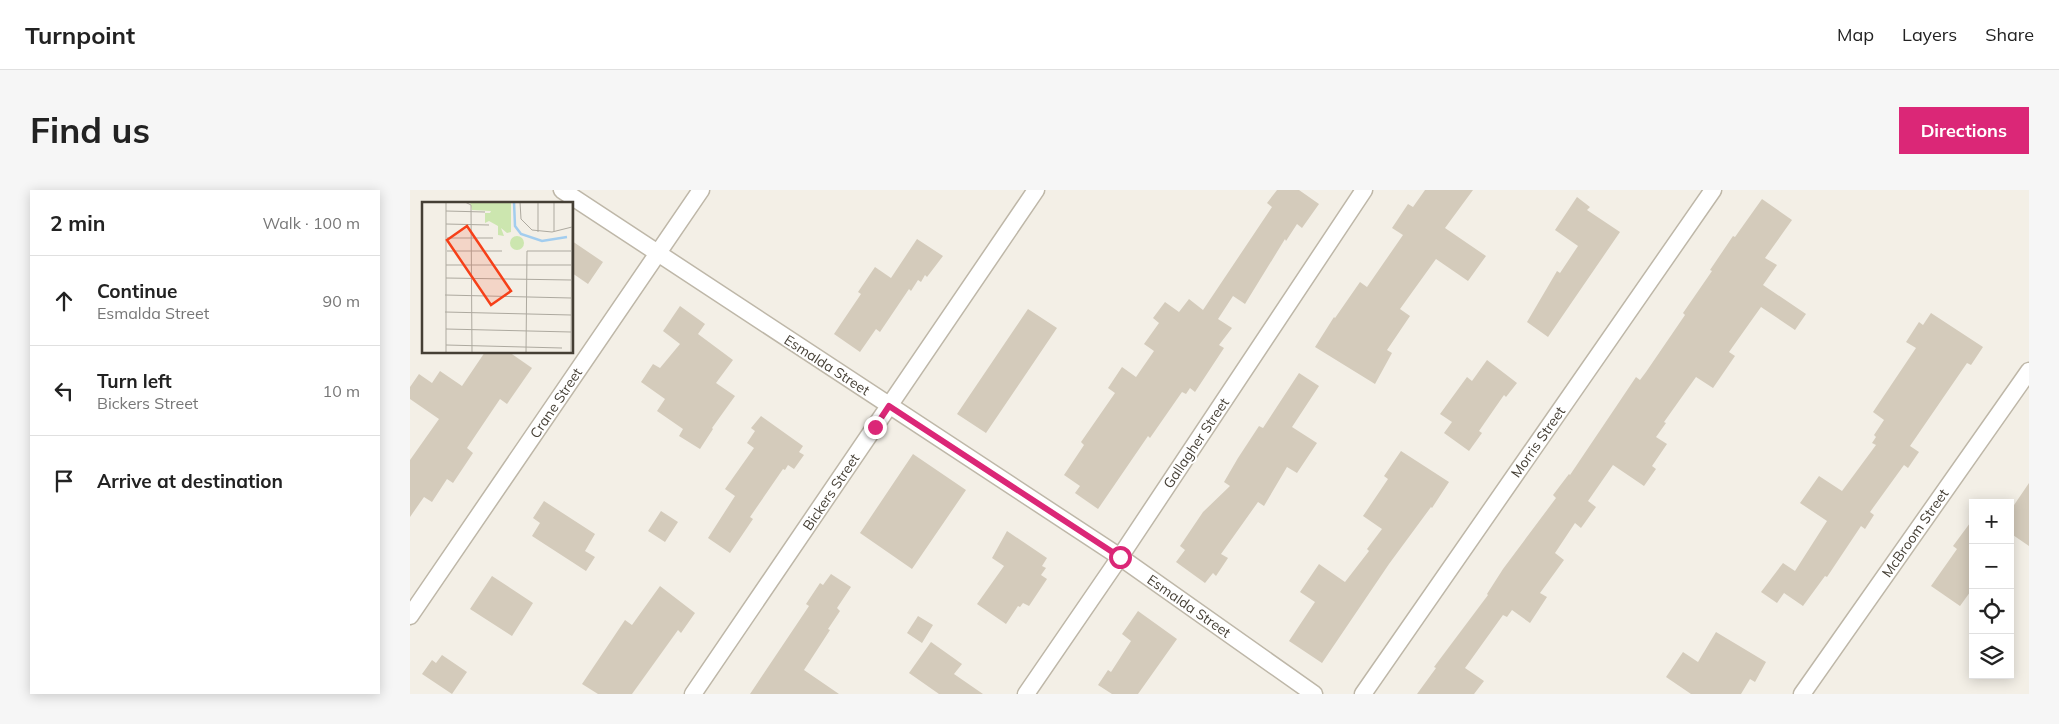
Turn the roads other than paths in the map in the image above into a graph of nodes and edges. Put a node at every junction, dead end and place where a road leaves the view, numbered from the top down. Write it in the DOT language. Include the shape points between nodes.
graph roads {
  1 [pos="562,190"];
  2 [pos="701,190"];
  3 [pos="1036,190"];
  4 [pos="1364,190"];
  5 [pos="1713,190"];
  6 [pos="657,254"];
  7 [pos="2029,371"];
  8 [pos="889,406"];
  9 [pos="1120,557"];
  10 [pos="410,616"];
  11 [pos="693,694"];
  12 [pos="1026,694"];
  13 [pos="1314,694"];
  14 [pos="1363,694"];
  15 [pos="1802,694"];
  1 -- 6 [label="street, Esmalda Street"];
  2 -- 6 [label="street, Crane Street"];
  3 -- 8 [label="street, Bickers Street"];
  4 -- 9 [label="street, Gallagher Street"];
  5 -- 14 [label="street, Morris Street"];
  6 -- 8 [label="street, Esmalda Street"];
  6 -- 10 [label="street, Crane Street"];
  7 -- 15 [label="street, McBroom Street"];
  8 -- 9 [label="street, Esmalda Street"];
  8 -- 11 [label="street, Bickers Street"];
  9 -- 12 [label="street, Gallagher Street"];
  9 -- 13 [label="street, Esmalda Street"];
}
